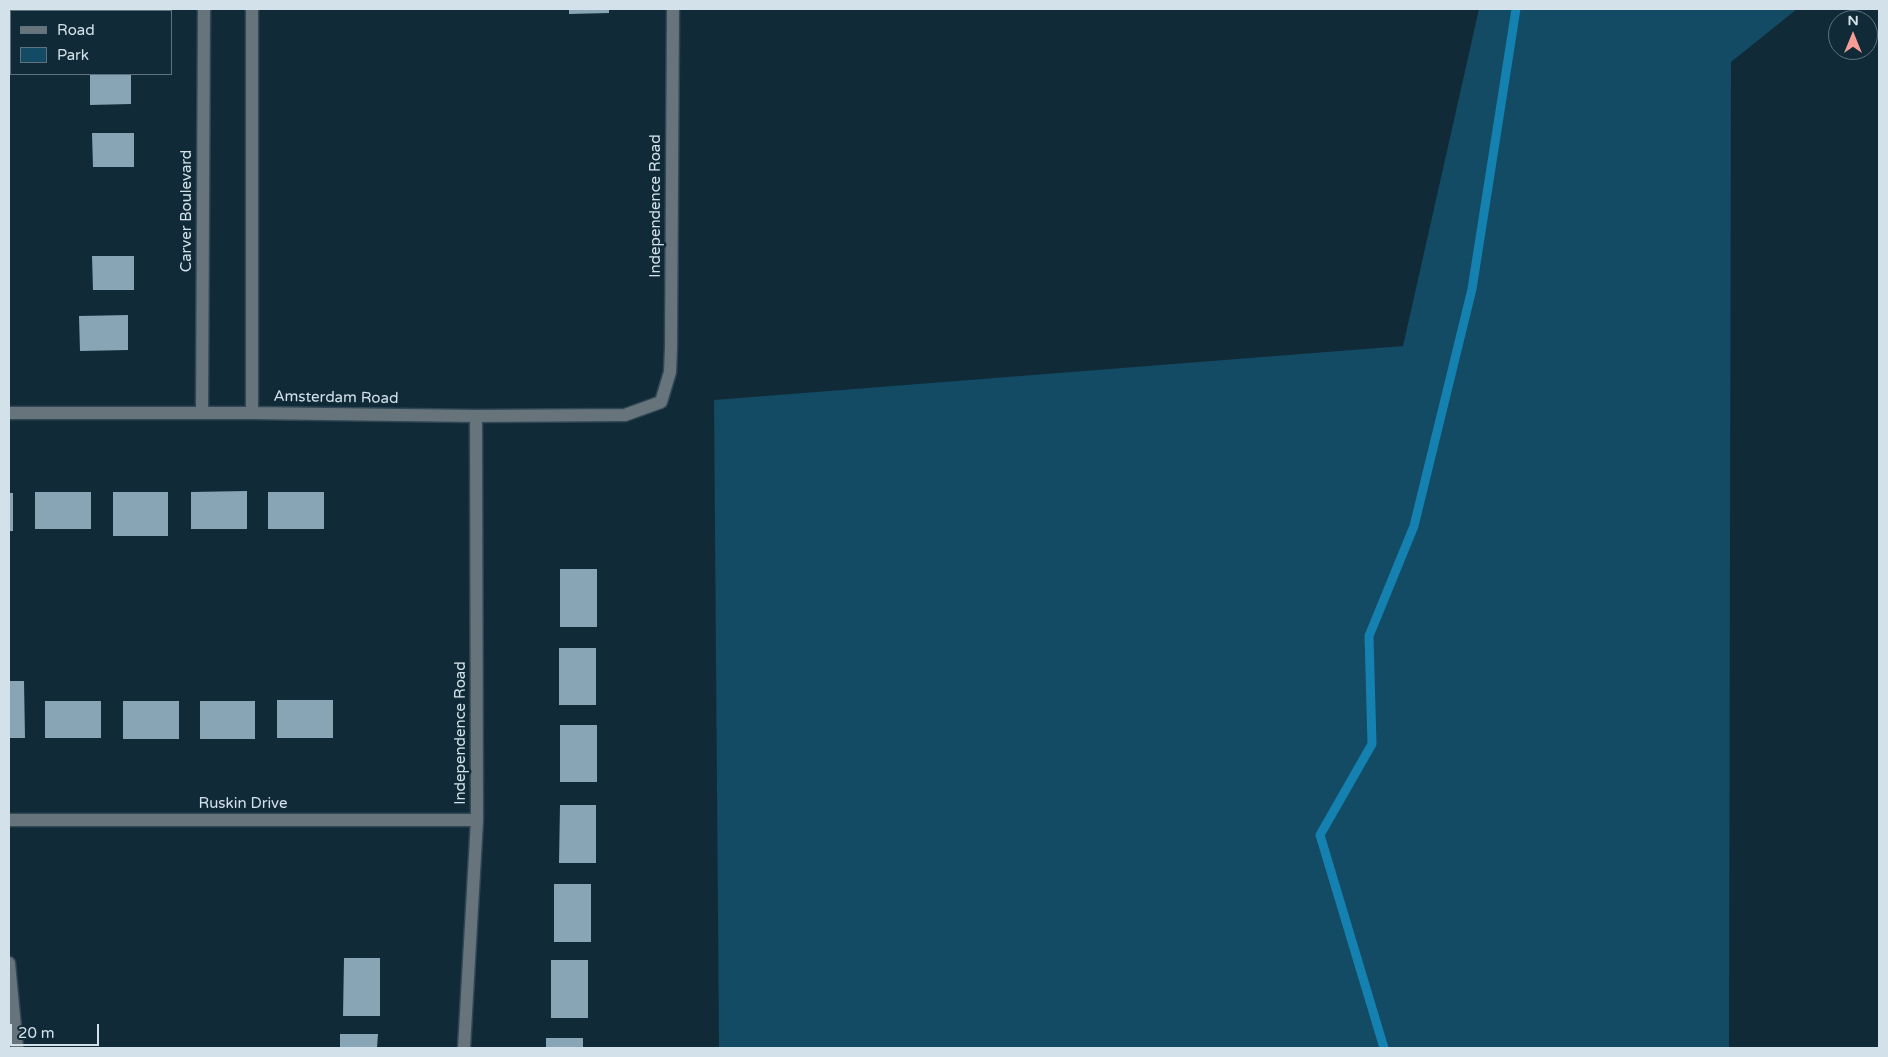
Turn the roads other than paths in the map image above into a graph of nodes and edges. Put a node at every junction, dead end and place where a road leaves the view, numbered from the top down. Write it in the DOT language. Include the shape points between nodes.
graph roads {
  1 [pos="204,9"];
  2 [pos="252,9"];
  3 [pos="673,9"];
  4 [pos="661,402"];
  5 [pos="9,413"];
  6 [pos="202,413"];
  7 [pos="252,413"];
  8 [pos="476,416"];
  9 [pos="9,820"];
  10 [pos="477,820"];
  11 [pos="9,963"];
  12 [pos="16,1048"];
  13 [pos="464,1048"];
  1 -- 6 [label="street, Carver Boulevard"];
  2 -- 7 [label="street"];
  3 -- 4 [label="street, Independence Road" via="672,348 670,372"];
  4 -- 8 [label="street, Amsterdam Road" via="625,415"];
  5 -- 6 [label="street, Amsterdam Road"];
  6 -- 7 [label="street, Amsterdam Road"];
  7 -- 8 [label="street, Amsterdam Road"];
  8 -- 10 [label="street, Independence Road"];
  9 -- 10 [label="street, Ruskin Drive"];
  10 -- 13 [label="street, Independence Road"];
  11 -- 12 [label="street"];
}
